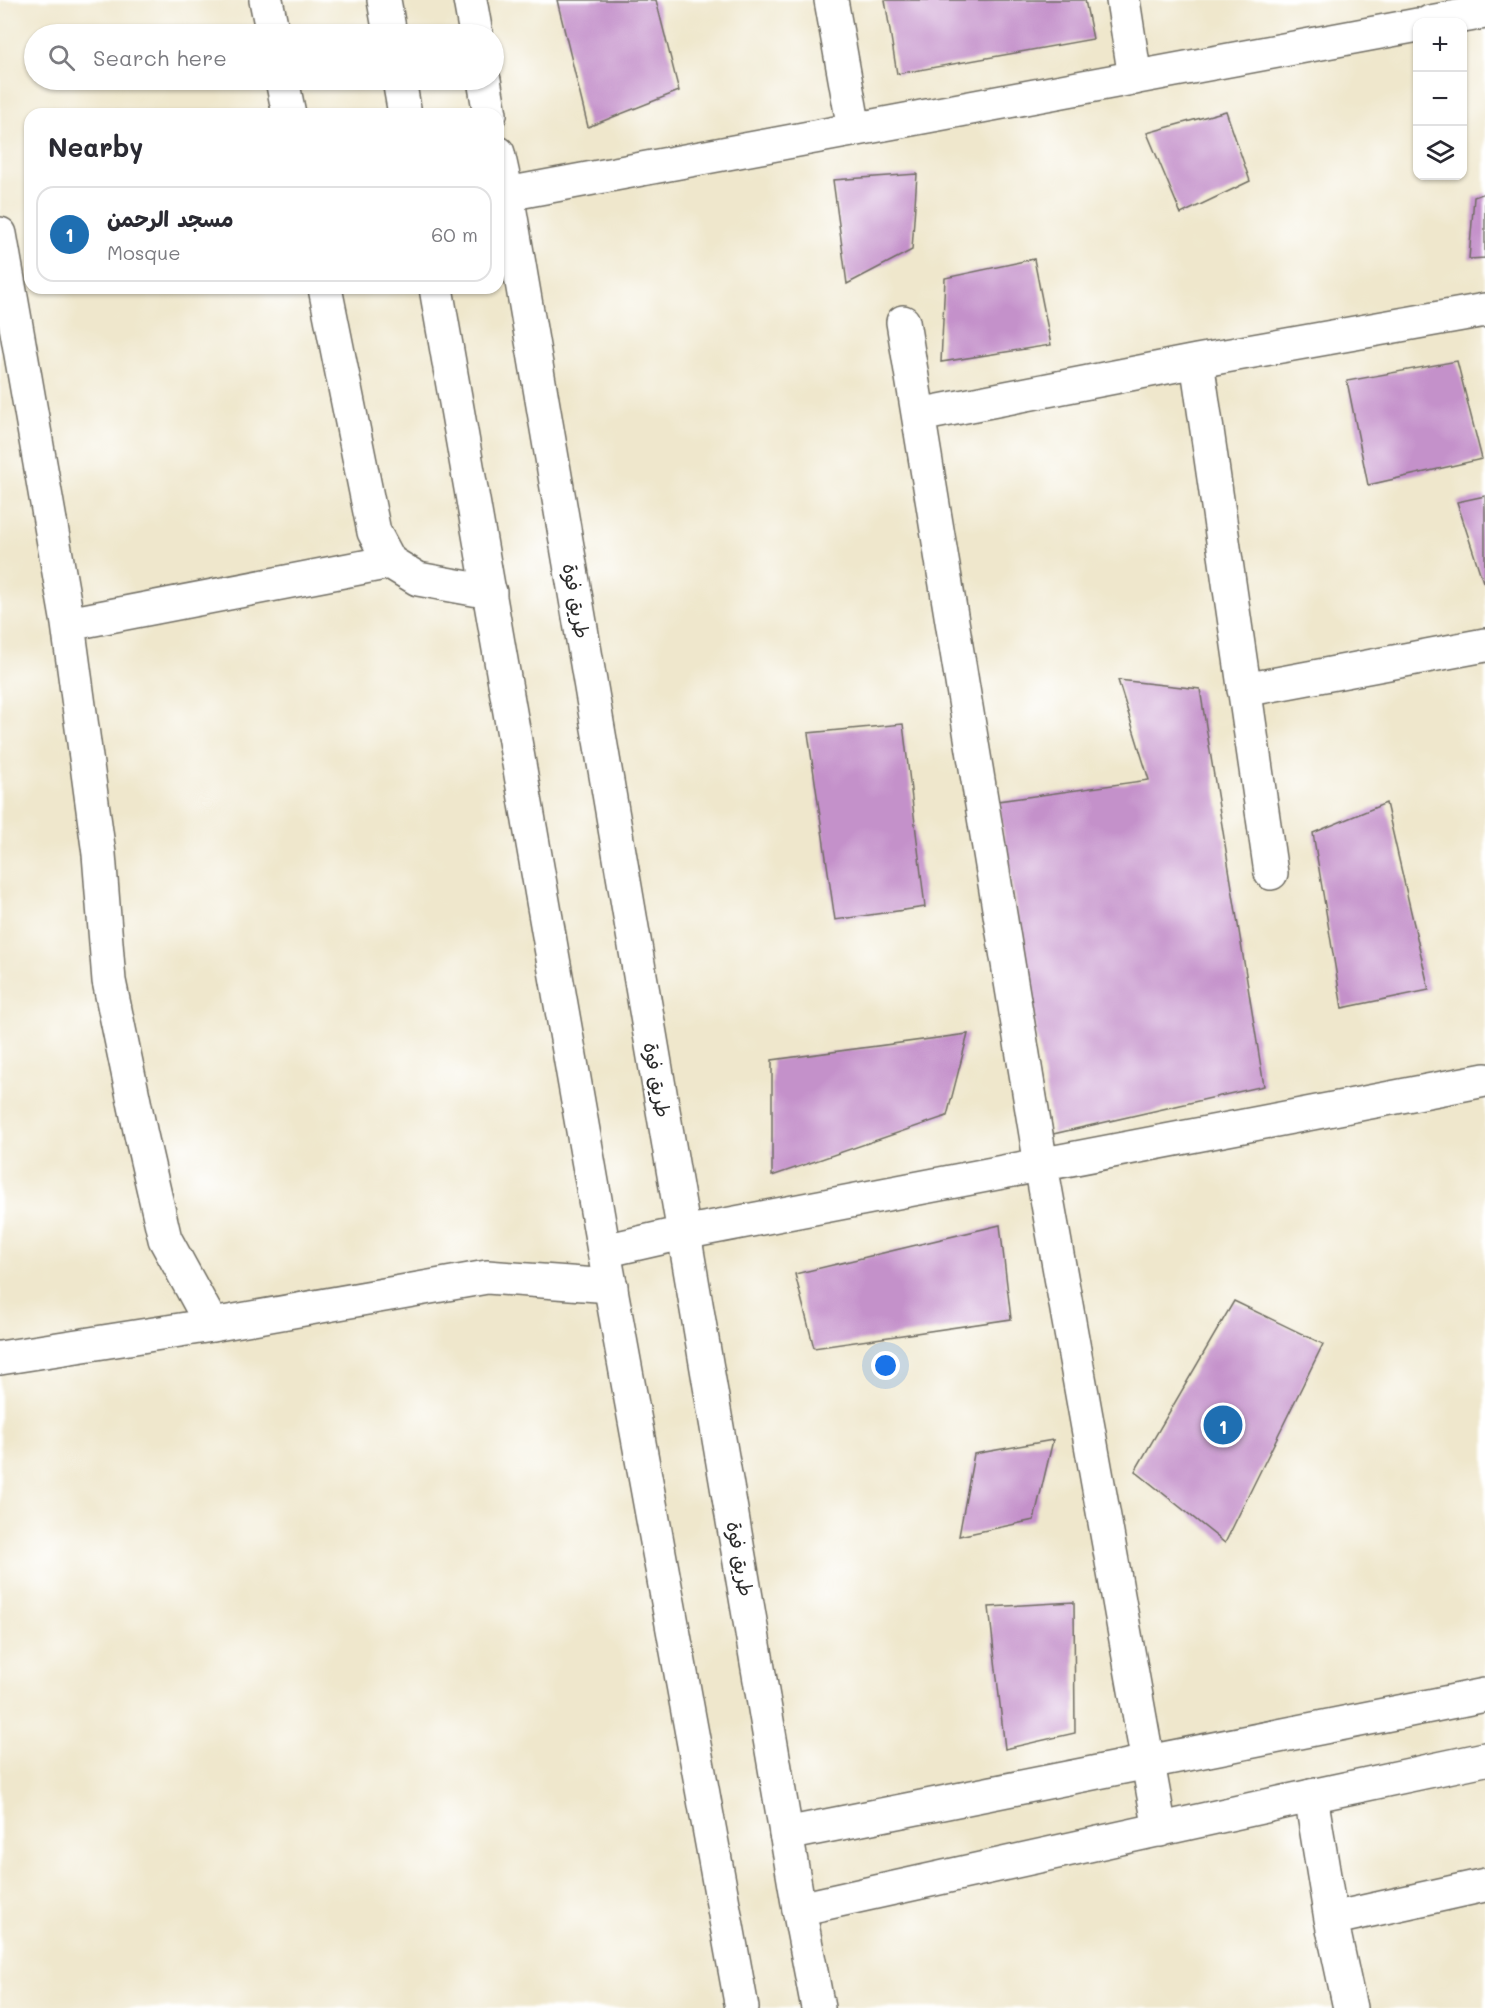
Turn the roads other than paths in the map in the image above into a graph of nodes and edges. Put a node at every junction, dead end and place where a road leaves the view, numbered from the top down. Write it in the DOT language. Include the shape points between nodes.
graph roads {
  1 [pos="266,0"];
  2 [pos="384,0"];
  3 [pos="470,0"];
  4 [pos="831,0"];
  5 [pos="1123,0"];
  6 [pos="1485,12"];
  7 [pos="1452,18"];
  8 [pos="271,24"];
  9 [pos="388,24"];
  10 [pos="474,24"];
  11 [pos="1413,26"];
  12 [pos="1135,78"];
  13 [pos="284,90"];
  14 [pos="401,90"];
  15 [pos="486,90"];
  16 [pos="288,108"];
  17 [pos="404,108"];
  18 [pos="489,108"];
  19 [pos="854,129"];
  20 [pos="504,180"];
  21 [pos="507,194"];
  22 [pos="0,234"];
  23 [pos="326,294"];
  24 [pos="437,294"];
  25 [pos="1485,310"];
  26 [pos="903,322"];
  27 [pos="1197,361"];
  28 [pos="918,415"];
  29 [pos="390,562"];
  30 [pos="490,592"];
  31 [pos="68,624"];
  32 [pos="1485,645"];
  33 [pos="1244,690"];
  34 [pos="1271,873"];
  35 [pos="1485,1080"];
  36 [pos="1041,1165"];
  37 [pos="683,1233"];
  38 [pos="604,1251"];
  39 [pos="611,1286"];
  40 [pos="212,1325"];
  41 [pos="0,1358"];
  42 [pos="1485,1695"];
  43 [pos="1485,1759"];
  44 [pos="1147,1761"];
  45 [pos="1311,1796"];
  46 [pos="1160,1830"];
  47 [pos="786,1834"];
  48 [pos="1485,1885"];
  49 [pos="799,1909"];
  50 [pos="1331,1919"];
  51 [pos="742,2008"];
  52 [pos="818,2008"];
  53 [pos="1350,2008"];
  1 -- 8 [label="main road"];
  2 -- 9 [label="main road"];
  3 -- 10 [label="main road"];
  4 -- 19 [label="main road"];
  5 -- 12 [label="main road"];
  6 -- 7 [label="main road"];
  11 -- 12 [label="main road"];
  12 -- 19 [label="main road"];
  13 -- 16 [label="main road"];
  14 -- 17 [label="main road"];
  15 -- 18 [label="main road"];
  19 -- 21 [label="main road"];
  20 -- 21 [label="main road, طريق فوة"];
  21 -- 37 [label="main road, طريق فوة"];
  22 -- 31 [label="main road"];
  23 -- 29 [label="main road" via="375,532"];
  24 -- 30 [label="main road"];
  25 -- 27 [label="main road"];
  26 -- 28 [label="main road"];
  27 -- 28 [label="main road"];
  27 -- 33 [label="main road"];
  28 -- 36 [label="main road"];
  29 -- 30 [label="main road" via="418,579"];
  29 -- 31 [label="main road"];
  30 -- 38 [label="main road"];
  31 -- 40 [label="main road" via="99,854 109,981 122,1047 165,1239"];
  32 -- 33 [label="main road"];
  33 -- 34 [label="main road"];
  35 -- 36 [label="main road"];
  36 -- 37 [label="main road"];
  36 -- 44 [label="main road"];
  37 -- 38 [label="main road"];
  37 -- 47 [label="main road, طريق فوة"];
  38 -- 39 [label="main road"];
  39 -- 40 [label="main road" via="487,1277"];
  39 -- 51 [label="main road"];
  40 -- 41 [label="main road"];
  42 -- 44 [label="main road"];
  43 -- 45 [label="main road"];
  44 -- 46 [label="main road"];
  44 -- 47 [label="main road"];
  45 -- 46 [label="main road"];
  45 -- 50 [label="main road"];
  46 -- 49 [label="main road"];
  47 -- 49 [label="main road, طريق فوة"];
  48 -- 50 [label="main road"];
  49 -- 52 [label="main road, طريق فوة"];
  50 -- 53 [label="main road"];
}
